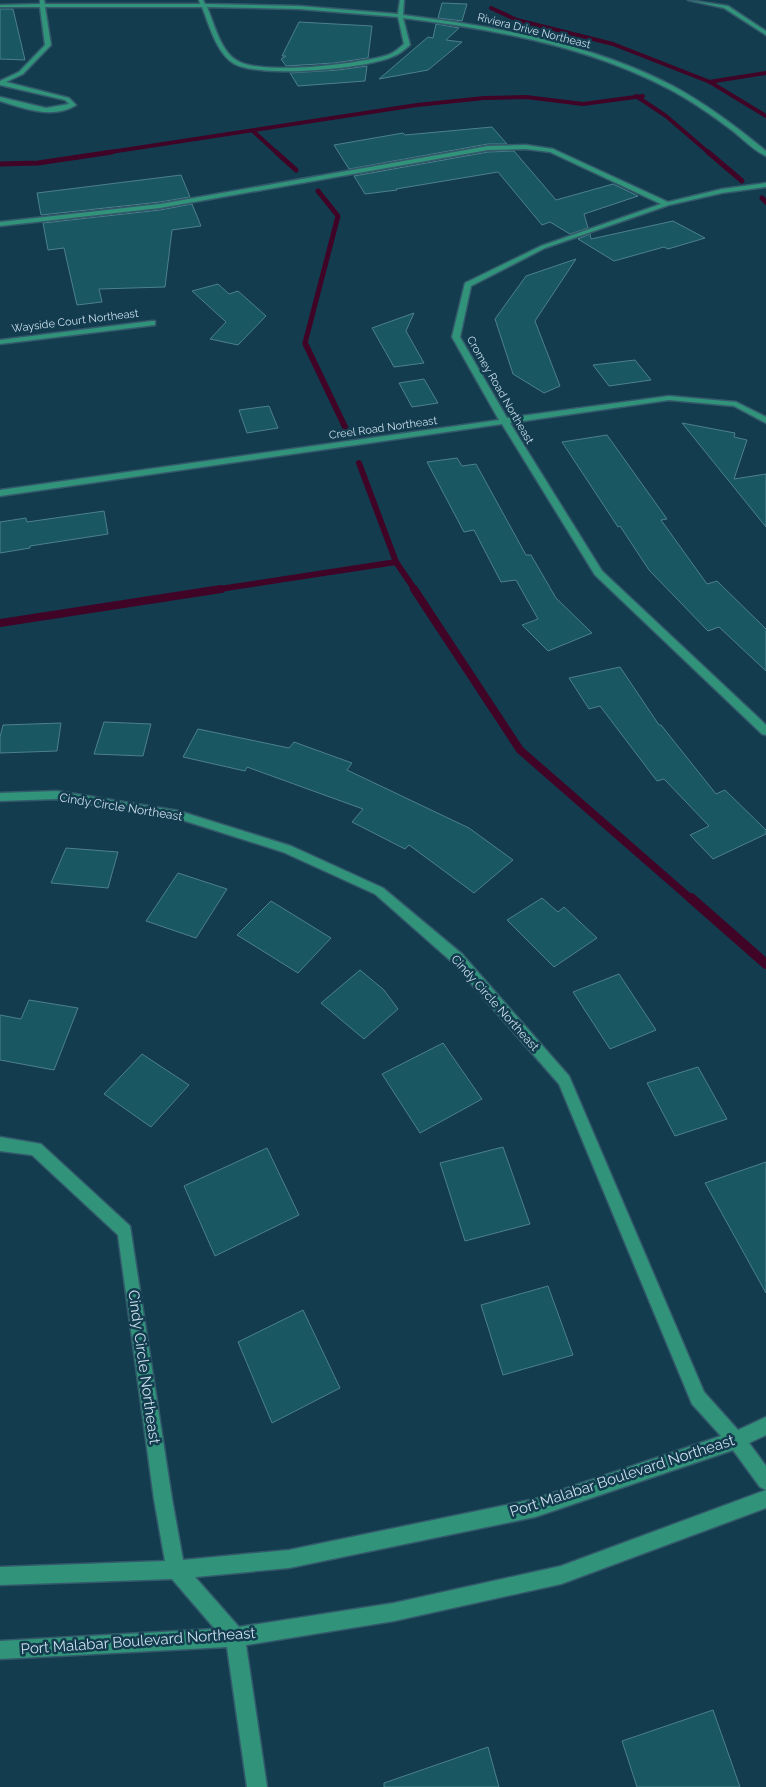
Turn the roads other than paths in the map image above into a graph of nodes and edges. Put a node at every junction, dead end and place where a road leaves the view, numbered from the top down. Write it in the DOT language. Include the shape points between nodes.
graph roads {
  1 [pos="402,0"];
  2 [pos="690,0"];
  3 [pos="202,2"];
  4 [pos="43,3"];
  5 [pos="0,6"];
  6 [pos="400,15"];
  7 [pos="750,21"];
  8 [pos="758,21"];
  9 [pos="766,33"];
  10 [pos="1,83"];
  11 [pos="0,99"];
  12 [pos="766,154"];
  13 [pos="766,185"];
  14 [pos="667,204"];
  15 [pos="0,224"];
  16 [pos="152,323"];
  17 [pos="0,342"];
  18 [pos="766,420"];
  19 [pos="505,422"];
  20 [pos="0,493"];
  21 [pos="766,731"];
  22 [pos="0,797"];
  23 [pos="0,1144"];
  24 [pos="766,1426"];
  25 [pos="736,1440"];
  26 [pos="766,1481"];
  27 [pos="766,1499"];
  28 [pos="176,1570"];
  29 [pos="0,1576"];
  30 [pos="235,1637"];
  31 [pos="0,1650"];
  32 [pos="257,1787"];
  1 -- 6 [label="street"];
  2 -- 7 [label="street" via="726,6"];
  3 -- 4 [label="street, Riviera Drive Northeast"];
  3 -- 6 [label="street, Riviera Drive Northeast"];
  3 -- 6 [label="street" via="226,54 236,63 259,69 300,69 392,56 407,45"];
  4 -- 5 [label="street, Riviera Drive Northeast"];
  4 -- 10 [label="street" via="48,45 21,73"];
  6 -- 12 [label="street, Riviera Drive Northeast" via="491,28 570,48 639,72 690,98"];
  7 -- 8 [label="street"];
  7 -- 9 [label="street"];
  10 -- 11 [label="street" via="67,98 74,106 46,112"];
  13 -- 14 [label="street, Cromey Road Northeast"];
  14 -- 15 [label="street" via="552,150 488,148 160,206"];
  14 -- 19 [label="street, Cromey Road Northeast" via="543,247 468,285 456,337"];
  16 -- 17 [label="street, Wayside Court Northeast"];
  18 -- 19 [label="street, Creel Road Northeast" via="736,404 668,398"];
  19 -- 20 [label="street, Creel Road Northeast"];
  19 -- 21 [label="street, Cromey Road Northeast" via="598,573"];
  22 -- 25 [label="street, Cindy Circle Northeast" via="57,795 179,815 287,849 379,890 457,958 564,1080 698,1398"];
  23 -- 28 [label="street, Cindy Circle Northeast" via="36,1149 125,1231 161,1489"];
  24 -- 25 [label="street, Port Malabar Boulevard Northeast"];
  25 -- 26 [label="street, Cindy Circle Northeast"];
  25 -- 28 [label="street, Port Malabar Boulevard Northeast" via="535,1508 289,1559"];
  27 -- 30 [label="street, Port Malabar Boulevard Northeast" via="561,1575 394,1612"];
  28 -- 29 [label="street, Port Malabar Boulevard Northeast"];
  28 -- 30 [label="street"];
  30 -- 31 [label="street, Port Malabar Boulevard Northeast"];
  30 -- 32 [label="street"];
}
